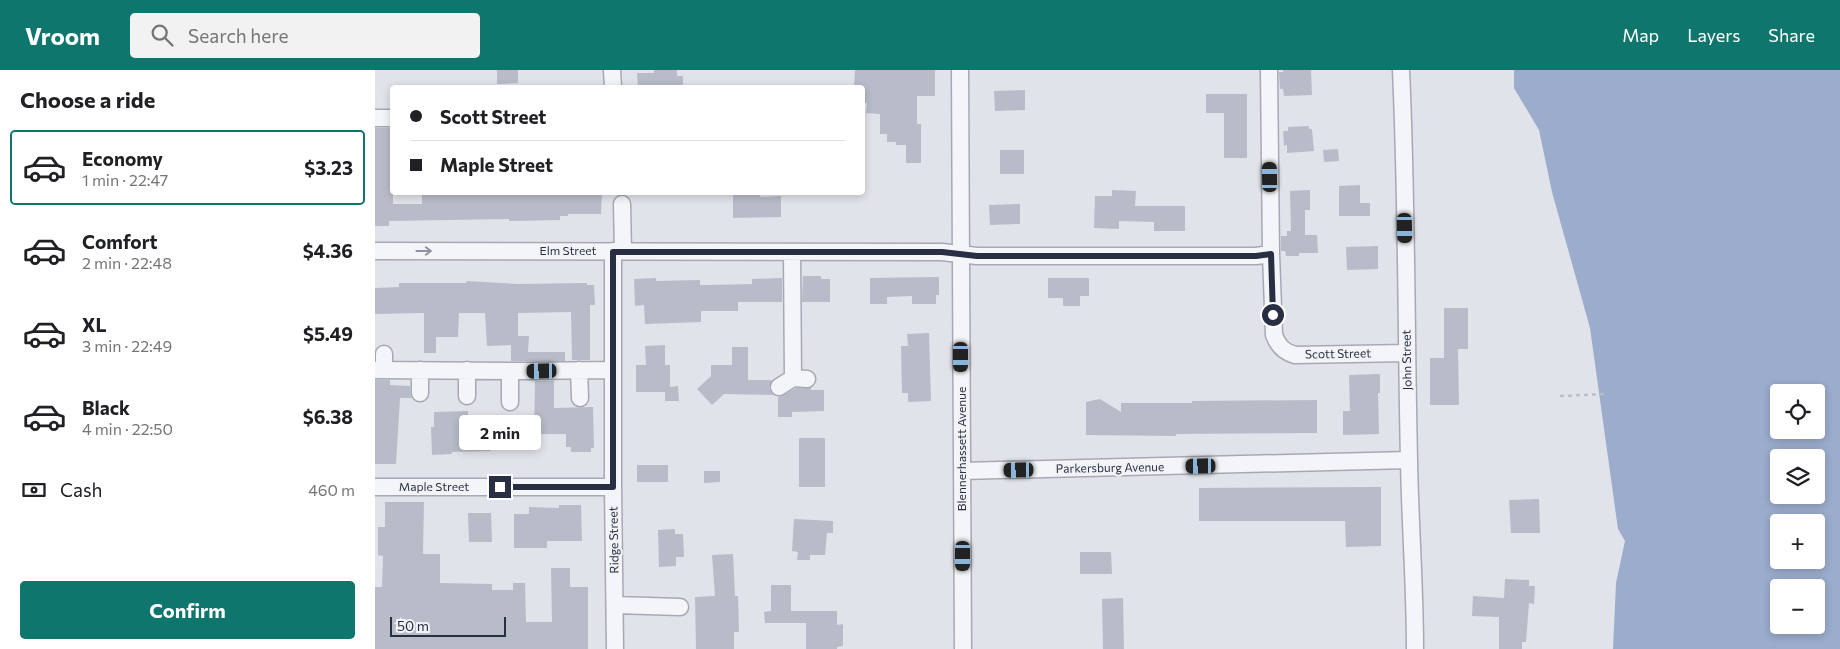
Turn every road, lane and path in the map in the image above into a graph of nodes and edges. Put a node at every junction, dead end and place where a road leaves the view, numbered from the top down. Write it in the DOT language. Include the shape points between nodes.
graph roads {
  1 [pos="612,70"];
  2 [pos="960,70"];
  3 [pos="1269,70"];
  4 [pos="1401,70"];
  5 [pos="613,85"];
  6 [pos="375,118"];
  7 [pos="390,118"];
  8 [pos="622,204"];
  9 [pos="375,251"];
  10 [pos="618,251"];
  11 [pos="792,252"];
  12 [pos="961,254"];
  13 [pos="1271,254"];
  14 [pos="1407,353"];
  15 [pos="381,364"];
  16 [pos="420,370"];
  17 [pos="467,370"];
  18 [pos="579,370"];
  19 [pos="613,370"];
  20 [pos="510,371"];
  21 [pos="779,387"];
  22 [pos="420,393"];
  23 [pos="1605,394"];
  24 [pos="467,396"];
  25 [pos="1560,396"];
  26 [pos="580,398"];
  27 [pos="511,402"];
  28 [pos="1409,460"];
  29 [pos="962,471"];
  30 [pos="375,487"];
  31 [pos="613,487"];
  32 [pos="615,605"];
  33 [pos="680,607"];
  34 [pos="615,649"];
  35 [pos="963,649"];
  36 [pos="1415,649"];
  1 -- 5 [label="street"];
  2 -- 12 [label="street, Blennerhassett Avenue"];
  3 -- 13 [label="street, Scott Street"];
  4 -- 14 [label="street, John Street"];
  6 -- 7 [label="street"];
  8 -- 10 [label="street, Ridge Street"];
  9 -- 10 [label="street, Elm Street, one-way"];
  10 -- 11 [label="street, Elm Street"];
  10 -- 19 [label="street, Ridge Street"];
  11 -- 12 [label="street, Elm Street"];
  11 -- 21 [label="street" via="800,378"];
  12 -- 13 [label="street, Elm Street"];
  12 -- 29 [label="street, Blennerhassett Avenue"];
  13 -- 14 [label="street, Scott Street" via="1274,335 1287,352 1295,355"];
  14 -- 28 [label="street, John Street"];
  15 -- 16 [label="street"];
  16 -- 17 [label="street"];
  16 -- 22 [label="street"];
  17 -- 20 [label="street"];
  17 -- 24 [label="street"];
  18 -- 19 [label="street"];
  18 -- 20 [label="street"];
  18 -- 26 [label="street"];
  19 -- 31 [label="street, Ridge Street"];
  20 -- 27 [label="street"];
  23 -- 25 [label="path"];
  28 -- 29 [label="street, Parkersburg Avenue"];
  28 -- 36 [label="street, John Street"];
  29 -- 35 [label="street, Blennerhassett Avenue"];
  30 -- 31 [label="street, Maple Street"];
  31 -- 32 [label="street, Ridge Street"];
  32 -- 33 [label="street"];
  32 -- 34 [label="street, Ridge Street"];
}
